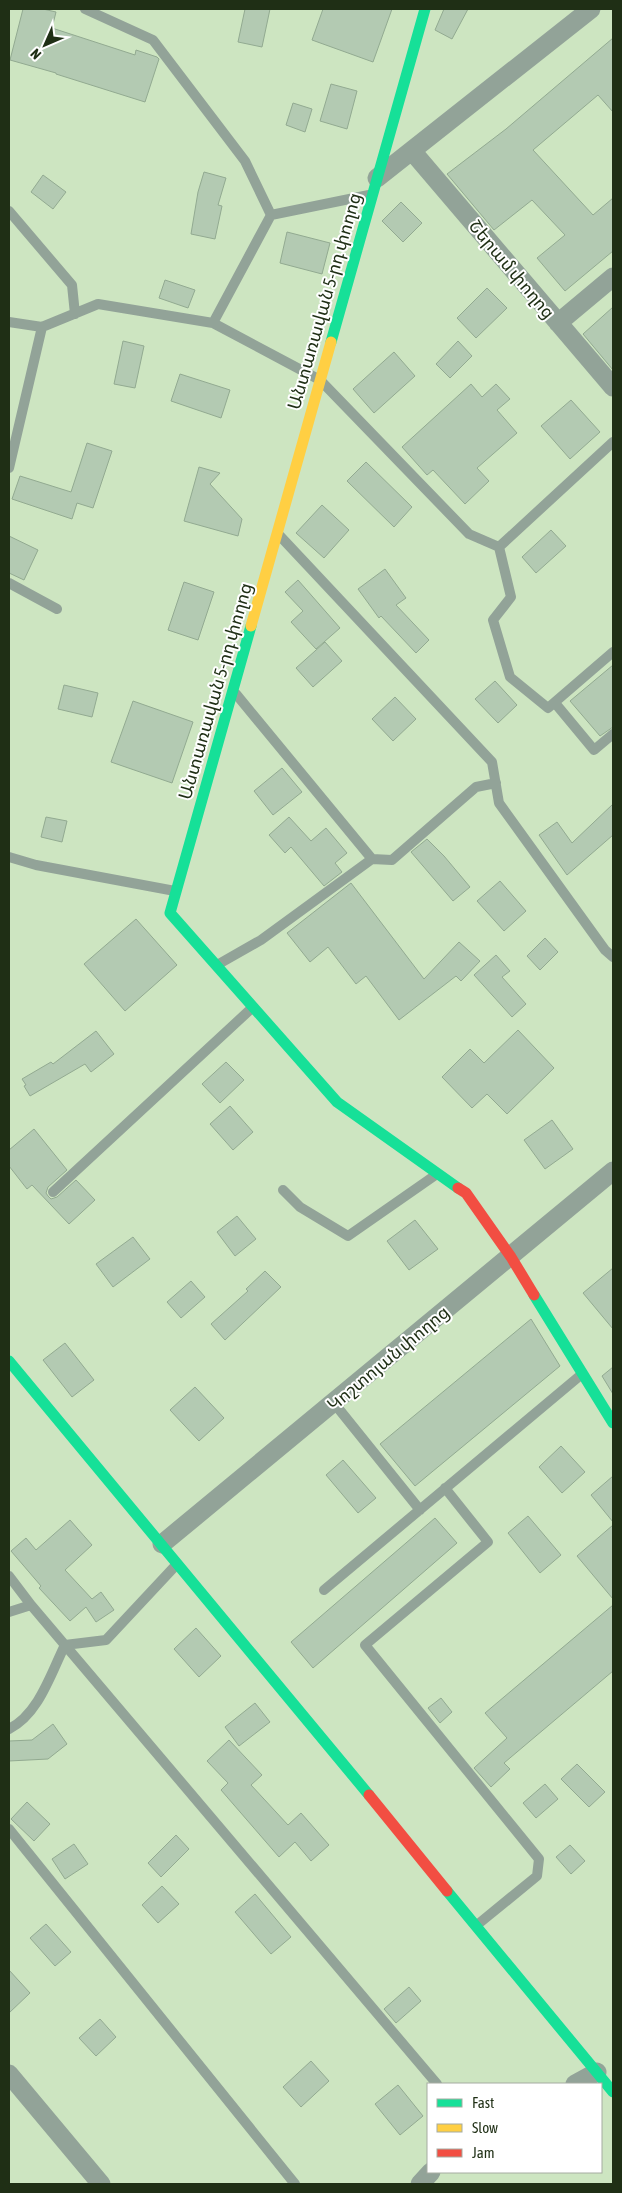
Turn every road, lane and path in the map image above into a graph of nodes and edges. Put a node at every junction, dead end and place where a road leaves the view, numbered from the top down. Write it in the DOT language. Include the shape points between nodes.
graph roads {
  1 [pos="85,9"];
  2 [pos="425,9"];
  3 [pos="591,9"];
  4 [pos="412,151"];
  5 [pos="375,186"];
  6 [pos="9,211"];
  7 [pos="271,215"];
  8 [pos="613,277"];
  9 [pos="76,314"];
  10 [pos="9,322"];
  11 [pos="213,323"];
  12 [pos="558,323"];
  13 [pos="42,327"];
  14 [pos="320,380"];
  15 [pos="613,387"];
  16 [pos="613,442"];
  17 [pos="9,468"];
  18 [pos="277,533"];
  19 [pos="499,547"];
  20 [pos="9,583"];
  21 [pos="57,609"];
  22 [pos="613,652"];
  23 [pos="233,690"];
  24 [pos="555,703"];
  25 [pos="613,734"];
  26 [pos="496,783"];
  27 [pos="9,857"];
  28 [pos="372,859"];
  29 [pos="176,891"];
  30 [pos="613,957"];
  31 [pos="217,966"];
  32 [pos="253,1007"];
  33 [pos="613,1172"];
  34 [pos="438,1173"];
  35 [pos="283,1190"];
  36 [pos="53,1192"];
  37 [pos="510,1257"];
  38 [pos="9,1361"];
  39 [pos="582,1373"];
  40 [pos="334,1403"];
  41 [pos="613,1423"];
  42 [pos="445,1488"];
  43 [pos="420,1510"];
  44 [pos="162,1544"];
  45 [pos="178,1563"];
  46 [pos="9,1576"];
  47 [pos="324,1590"];
  48 [pos="31,1605"];
  49 [pos="9,1612"];
  50 [pos="65,1645"];
  51 [pos="9,1729"];
  52 [pos="9,1829"];
  53 [pos="476,1925"];
  54 [pos="597,2072"];
  55 [pos="9,2074"];
  56 [pos="436,2083"];
  57 [pos="577,2083"];
  58 [pos="613,2092"];
  59 [pos="430,2173"];
  60 [pos="102,2184"];
  61 [pos="295,2184"];
  62 [pos="420,2184"];
  1 -- 7 [label="lane" via="153,40 245,161"];
  2 -- 5 [label="street, Անտառավան 5-րդ փողոց"];
  3 -- 4 [label="street"];
  4 -- 5 [label="street"];
  4 -- 12 [label="street, Շերամ փողոց"];
  5 -- 7 [label="lane"];
  5 -- 14 [label="street, Անտառավան 5-րդ փողոց"];
  6 -- 9 [label="lane" via="72,285"];
  7 -- 11 [label="lane"];
  8 -- 12 [label="street"];
  9 -- 11 [label="lane" via="98,304"];
  9 -- 13 [label="lane"];
  10 -- 13 [label="lane"];
  11 -- 14 [label="lane"];
  12 -- 15 [label="street, Շերամ փողոց"];
  13 -- 17 [label="lane"];
  14 -- 18 [label="street, Անտառավան 5-րդ փողոց"];
  14 -- 19 [label="lane" via="469,534"];
  16 -- 19 [label="lane"];
  18 -- 23 [label="street, Անտառավան 5-րդ փողոց"];
  18 -- 26 [label="lane" via="492,762"];
  19 -- 24 [label="lane" via="512,597 493,620 510,676 548,708"];
  20 -- 21 [label="lane"];
  22 -- 24 [label="lane"];
  23 -- 28 [label="lane"];
  23 -- 29 [label="street, Անտառավան 5-րդ փողոց"];
  24 -- 25 [label="lane" via="594,750"];
  26 -- 28 [label="lane" via="476,787 392,860"];
  26 -- 30 [label="lane" via="499,803"];
  27 -- 29 [label="lane" via="36,866"];
  28 -- 31 [label="lane" via="261,940"];
  29 -- 31 [label="street, Անտառավան 5-րդ փողոց" via="170,913"];
  31 -- 32 [label="street, Անտառավան 5-րդ փողոց"];
  32 -- 34 [label="street, Անտառավան 5-րդ փողոց" via="337,1102"];
  32 -- 36 [label="lane"];
  33 -- 37 [label="street, Կոշտոյան փողոց"];
  34 -- 35 [label="lane" via="348,1236 300,1207"];
  34 -- 37 [label="street, Անտառավան 5-րդ փողոց" via="466,1193"];
  37 -- 39 [label="street, Անտառավան 5-րդ փողոց"];
  37 -- 40 [label="street, Կոշտոյան փողոց"];
  38 -- 44 [label="street"];
  39 -- 41 [label="street, Անտառավան 5-րդ փողոց"];
  39 -- 42 [label="lane"];
  40 -- 43 [label="lane"];
  40 -- 44 [label="street, Կոշտոյան փողոց"];
  42 -- 43 [label="lane"];
  42 -- 53 [label="lane" via="488,1542 365,1645 539,1859 537,1876"];
  43 -- 47 [label="lane"];
  44 -- 45 [label="street"];
  45 -- 50 [label="lane" via="106,1640"];
  45 -- 53 [label="street"];
  46 -- 48 [label="lane"];
  48 -- 49 [label="lane"];
  48 -- 50 [label="lane"];
  50 -- 51 [label="lane" via="38,1701 20,1723"];
  50 -- 56 [label="lane"];
  52 -- 61 [label="lane"];
  53 -- 54 [label="street"];
  54 -- 57 [label="street"];
  54 -- 58 [label="street"];
  55 -- 60 [label="street"];
  59 -- 62 [label="street"];
}
